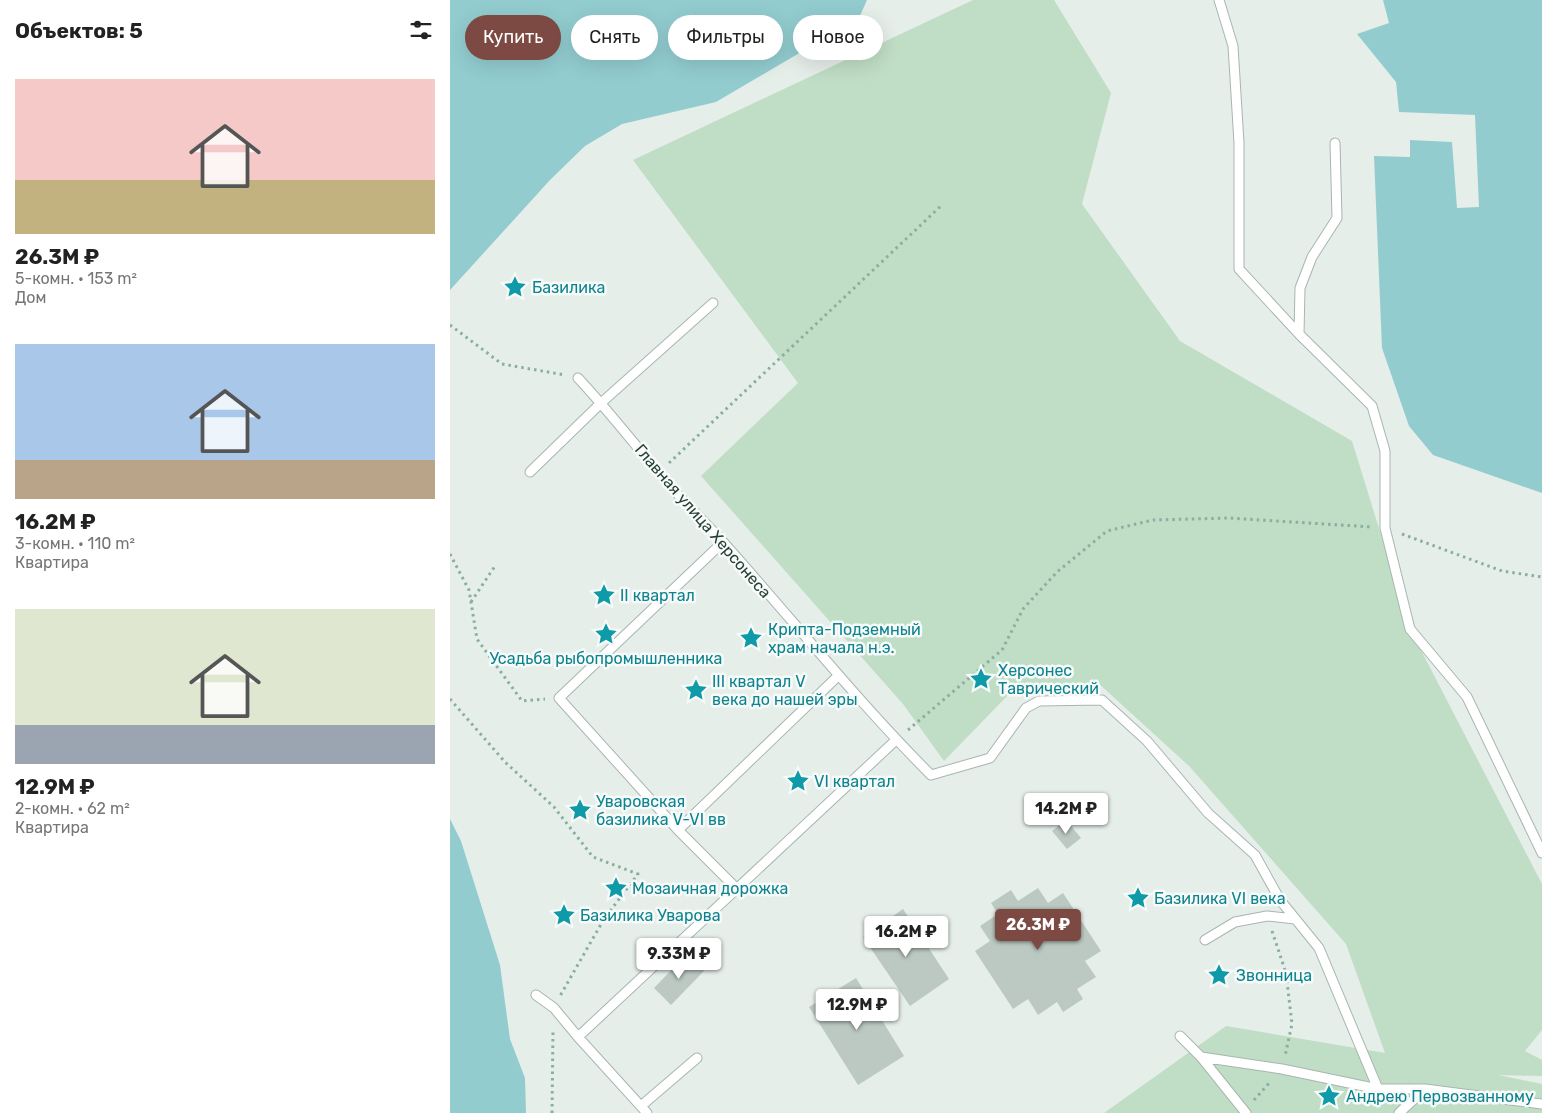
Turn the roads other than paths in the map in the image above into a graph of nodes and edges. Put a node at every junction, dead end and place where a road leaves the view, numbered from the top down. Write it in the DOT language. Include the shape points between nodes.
graph roads {
  1 [pos="1219,0"];
  2 [pos="1336,143"];
  3 [pos="713,303"];
  4 [pos="1299,334"];
  5 [pos="578,378"];
  6 [pos="602,403"];
  7 [pos="530,472"];
  8 [pos="723,542"];
  9 [pos="838,676"];
  10 [pos="896,740"];
  11 [pos="678,830"];
  12 [pos="1542,853"];
  13 [pos="737,890"];
  14 [pos="1295,918"];
  15 [pos="1205,940"];
  16 [pos="536,995"];
  17 [pos="1180,1036"];
  18 [pos="578,1037"];
  19 [pos="1201,1057"];
  20 [pos="696,1058"];
  21 [pos="1378,1089"];
  22 [pos="1425,1089"];
  23 [pos="1542,1104"];
  24 [pos="644,1109"];
  25 [pos="1245,1112"];
  26 [pos="1399,1113"];
  1 -- 4 [label="lane" via="1233,46 1239,143 1240,269"];
  2 -- 4 [label="lane" via="1337,218 1312,257 1300,288"];
  3 -- 6 [label="lane"];
  4 -- 12 [label="lane" via="1372,406 1385,451 1385,528 1410,629 1468,697"];
  5 -- 6 [label="lane, Главная улица Херсонеса"];
  6 -- 7 [label="lane"];
  6 -- 8 [label="lane, Главная улица Херсонеса"];
  8 -- 9 [label="lane, Главная улица Херсонеса"];
  8 -- 11 [label="lane" via="558,698"];
  9 -- 10 [label="lane, Главная улица Херсонеса"];
  9 -- 11 [label="lane"];
  10 -- 13 [label="lane"];
  10 -- 14 [label="lane, Главная улица Херсонеса" via="931,775 990,758 1026,708 1039,701 1102,700 1147,741 1208,813 1255,855 1280,900"];
  11 -- 13 [label="lane"];
  13 -- 18 [label="lane"];
  14 -- 15 [label="lane" via="1268,916 1235,922"];
  14 -- 21 [label="lane" via="1319,948"];
  16 -- 18 [label="lane" via="554,1008"];
  17 -- 19 [label="lane"];
  18 -- 24 [label="lane"];
  19 -- 21 [label="lane" via="1282,1069"];
  19 -- 25 [label="lane"];
  20 -- 24 [label="lane"];
  21 -- 22 [label="lane"];
  22 -- 23 [label="lane"];
  22 -- 26 [label="lane"];
}
